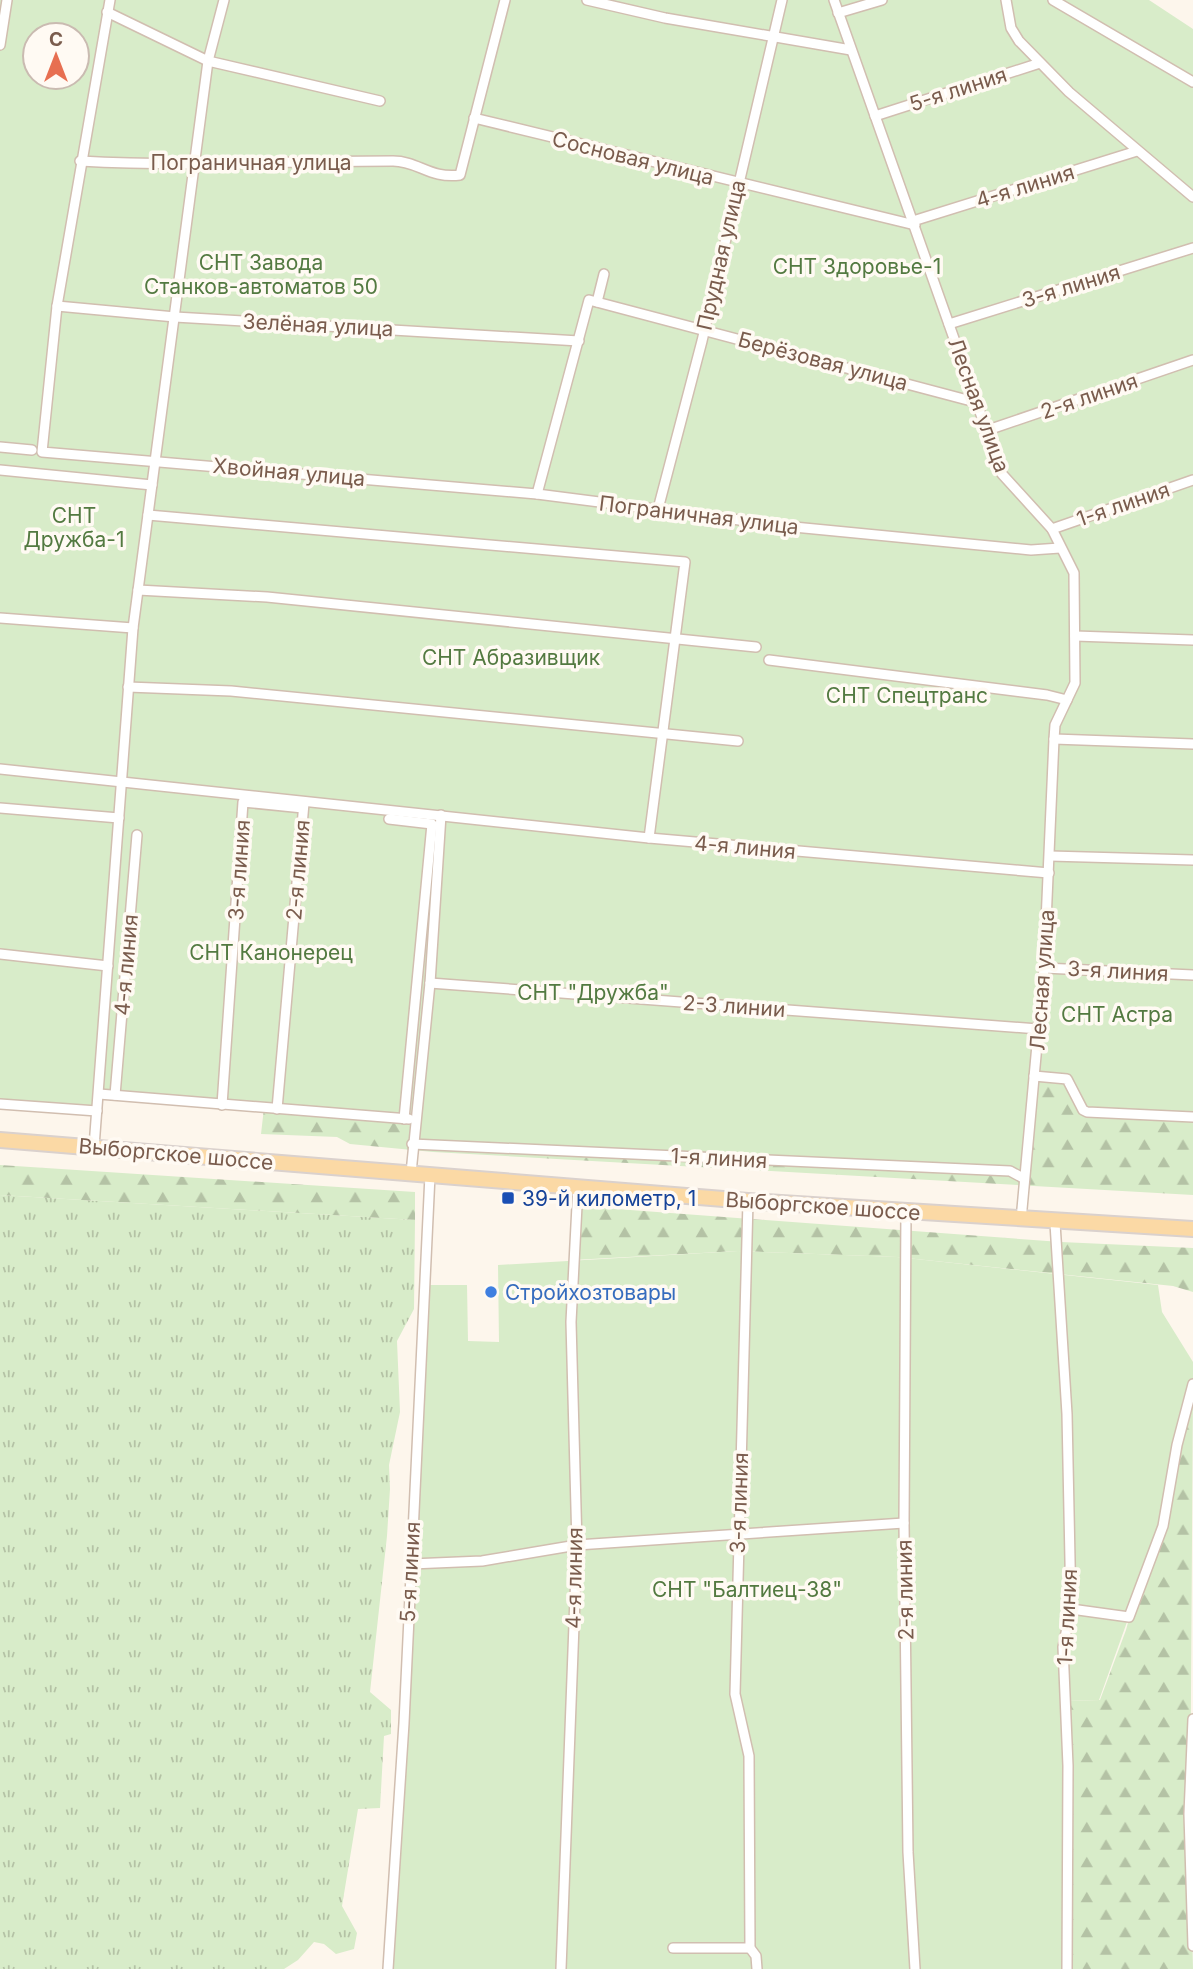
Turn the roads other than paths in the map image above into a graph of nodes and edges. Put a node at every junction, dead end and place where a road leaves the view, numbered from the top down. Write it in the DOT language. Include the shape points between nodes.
graph roads {
  1 [pos="7,0"];
  2 [pos="110,0"];
  3 [pos="224,0"];
  4 [pos="505,0"];
  5 [pos="587,0"];
  6 [pos="782,0"];
  7 [pos="834,0"];
  8 [pos="882,0"];
  9 [pos="1006,0"];
  10 [pos="1053,0"];
  11 [pos="107,12"];
  12 [pos="838,13"];
  13 [pos="773,36"];
  14 [pos="0,45"];
  15 [pos="851,50"];
  16 [pos="208,61"];
  17 [pos="1040,63"];
  18 [pos="1193,82"];
  19 [pos="380,101"];
  20 [pos="875,116"];
  21 [pos="474,118"];
  22 [pos="1137,151"];
  23 [pos="80,161"];
  24 [pos="196,164"];
  25 [pos="737,184"];
  26 [pos="1193,197"];
  27 [pos="914,223"];
  28 [pos="1193,248"];
  29 [pos="604,274"];
  30 [pos="593,301"];
  31 [pos="58,306"];
  32 [pos="175,317"];
  33 [pos="949,324"];
  34 [pos="704,330"];
  35 [pos="579,341"];
  36 [pos="1193,360"];
  37 [pos="975,402"];
  38 [pos="985,432"];
  39 [pos="0,447"];
  40 [pos="37,451"];
  41 [pos="155,460"];
  42 [pos="0,470"];
  43 [pos="1193,480"];
  44 [pos="152,485"];
  45 [pos="537,494"];
  46 [pos="658,509"];
  47 [pos="148,515"];
  48 [pos="1052,529"];
  49 [pos="1060,548"];
  50 [pos="138,590"];
  51 [pos="0,618"];
  52 [pos="133,628"];
  53 [pos="1075,636"];
  54 [pos="674,640"];
  55 [pos="1193,640"];
  56 [pos="756,648"];
  57 [pos="769,660"];
  58 [pos="128,687"];
  59 [pos="1067,700"];
  60 [pos="662,733"];
  61 [pos="1054,739"];
  62 [pos="738,741"];
  63 [pos="1193,744"];
  64 [pos="0,769"];
  65 [pos="121,781"];
  66 [pos="304,803"];
  67 [pos="0,808"];
  68 [pos="441,815"];
  69 [pos="119,818"];
  70 [pos="388,820"];
  71 [pos="137,835"];
  72 [pos="649,838"];
  73 [pos="1050,856"];
  74 [pos="1193,860"];
  75 [pos="1049,873"];
  76 [pos="0,954"];
  77 [pos="108,965"];
  78 [pos="1044,968"];
  79 [pos="1193,975"];
  80 [pos="430,984"];
  81 [pos="1038,1029"];
  82 [pos="1034,1076"];
  83 [pos="99,1094"];
  84 [pos="115,1095"];
  85 [pos="0,1104"];
  86 [pos="222,1105"];
  87 [pos="277,1109"];
  88 [pos="97,1111"];
  89 [pos="1193,1117"];
  90 [pos="404,1119"];
  91 [pos="414,1119"];
  92 [pos="0,1139"];
  93 [pos="412,1144"];
  94 [pos="94,1147"];
  95 [pos="411,1173"];
  96 [pos="430,1175"];
  97 [pos="1023,1178"];
  98 [pos="578,1186"];
  99 [pos="748,1201"];
  100 [pos="906,1211"];
  101 [pos="1021,1220"];
  102 [pos="1055,1223"];
  103 [pos="1193,1229"];
  104 [pos="1193,1384"];
  105 [pos="904,1523"];
  106 [pos="738,1535"];
  107 [pos="577,1545"];
  108 [pos="411,1564"];
  109 [pos="1071,1609"];
  110 [pos="1193,1719"];
  111 [pos="1193,1946"];
  112 [pos="673,1948"];
  113 [pos="750,1948"];
  114 [pos="387,1969"];
  115 [pos="561,1969"];
  116 [pos="757,1969"];
  117 [pos="915,1969"];
  118 [pos="1067,1969"];
  1 -- 14 [label="street"];
  2 -- 11 [label="street"];
  3 -- 16 [label="street"];
  4 -- 21 [label="street"];
  5 -- 13 [label="street"];
  6 -- 13 [label="street, Прудная улица"];
  7 -- 12 [label="street, Лесная улица"];
  8 -- 12 [label="street"];
  9 -- 17 [label="street" via="1011,28"];
  10 -- 18 [label="street"];
  11 -- 16 [label="street"];
  11 -- 23 [label="street"];
  12 -- 15 [label="street, Лесная улица"];
  13 -- 15 [label="street"];
  13 -- 25 [label="street, Прудная улица"];
  15 -- 20 [label="street, Лесная улица"];
  16 -- 19 [label="street"];
  16 -- 24 [label="street"];
  17 -- 20 [label="street, 5-я линия"];
  17 -- 22 [label="street"];
  20 -- 27 [label="street, Лесная улица"];
  21 -- 24 [label="street, Пограничная улица" via="460,175 442,177 398,161"];
  21 -- 25 [label="street, Сосновая улица"];
  22 -- 26 [label="street"];
  22 -- 27 [label="street, 4-я линия"];
  23 -- 24 [label="street, Пограничная улица"];
  23 -- 31 [label="street"];
  24 -- 32 [label="street"];
  25 -- 27 [label="street, Сосновая улица"];
  25 -- 34 [label="street, Прудная улица"];
  27 -- 33 [label="street, Лесная улица"];
  28 -- 33 [label="street, 3-я линия"];
  29 -- 30 [label="street"];
  30 -- 34 [label="street, Берёзовая улица"];
  30 -- 35 [label="street"];
  31 -- 32 [label="street, Зелёная улица"];
  31 -- 40 [label="street"];
  32 -- 35 [label="street, Зелёная улица"];
  32 -- 41 [label="street"];
  33 -- 37 [label="street, Лесная улица"];
  34 -- 37 [label="street, Берёзовая улица"];
  34 -- 46 [label="street, Прудная улица"];
  35 -- 45 [label="street"];
  36 -- 38 [label="street, 2-я линия"];
  37 -- 38 [label="street, Лесная улица"];
  38 -- 48 [label="street, Лесная улица" via="1002,474"];
  39 -- 40 [label="street, Хвойная улица"];
  40 -- 41 [label="street, Хвойная улица"];
  41 -- 44 [label="street"];
  41 -- 45 [label="street, Хвойная улица"];
  42 -- 44 [label="street"];
  43 -- 48 [label="street, 1-я линия"];
  44 -- 47 [label="street"];
  45 -- 46 [label="street, Пограничная улица"];
  46 -- 49 [label="street, Пограничная улица" via="1031,550"];
  47 -- 50 [label="street"];
  47 -- 54 [label="street" via="685,562"];
  48 -- 49 [label="street, Лесная улица"];
  49 -- 53 [label="street, Лесная улица" via="1074,573"];
  50 -- 52 [label="street"];
  50 -- 54 [label="street" via="267,597"];
  51 -- 52 [label="street"];
  52 -- 58 [label="street"];
  53 -- 55 [label="street"];
  53 -- 59 [label="street, Лесная улица" via="1075,683"];
  54 -- 56 [label="street"];
  54 -- 60 [label="street"];
  57 -- 59 [label="street"];
  58 -- 60 [label="street" via="231,691"];
  58 -- 65 [label="street"];
  59 -- 61 [label="street, Лесная улица" via="1055,724"];
  60 -- 62 [label="street"];
  60 -- 72 [label="street"];
  61 -- 63 [label="street"];
  61 -- 73 [label="street, Лесная улица"];
  64 -- 65 [label="street"];
  65 -- 66 [label="street"];
  65 -- 69 [label="street"];
  66 -- 68 [label="street, 4-я линия"];
  66 -- 86 [label="street, 3-я линия" via="243,802"];
  66 -- 87 [label="street, 2-я линия"];
  67 -- 69 [label="street"];
  68 -- 72 [label="street, 4-я линия"];
  68 -- 80 [label="street"];
  69 -- 77 [label="street"];
  70 -- 90 [label="street" via="432,824"];
  71 -- 84 [label="street, 4-я линия"];
  72 -- 75 [label="street, 4-я линия"];
  73 -- 74 [label="street"];
  73 -- 75 [label="street, Лесная улица"];
  75 -- 78 [label="street, Лесная улица"];
  76 -- 77 [label="street"];
  77 -- 83 [label="street"];
  78 -- 79 [label="street, 3-я линия"];
  78 -- 81 [label="street, Лесная улица"];
  80 -- 81 [label="street, 2-3 линии"];
  80 -- 91 [label="street"];
  81 -- 82 [label="street, Лесная улица"];
  82 -- 89 [label="street" via="1067,1079 1087,1112"];
  82 -- 97 [label="street, Лесная улица"];
  83 -- 84 [label="street"];
  83 -- 88 [label="street"];
  84 -- 86 [label="street"];
  85 -- 88 [label="street"];
  86 -- 87 [label="street"];
  87 -- 90 [label="street"];
  88 -- 94 [label="street"];
  90 -- 91 [label="street"];
  91 -- 93 [label="street"];
  92 -- 94 [label="main road, Выборгское шоссе"];
  93 -- 95 [label="street"];
  93 -- 97 [label="street, 1-я линия" via="1010,1171"];
  94 -- 95 [label="main road, Выборгское шоссе"];
  95 -- 96 [label="main road, Выборгское шоссе"];
  96 -- 98 [label="main road, Выборгское шоссе"];
  96 -- 108 [label="street, 5-я линия"];
  97 -- 101 [label="street, Лесная улица"];
  98 -- 99 [label="main road, Выборгское шоссе"];
  98 -- 107 [label="street, 4-я линия" via="571,1322"];
  99 -- 100 [label="main road, Выборгское шоссе"];
  99 -- 106 [label="street, 3-я линия"];
  100 -- 101 [label="main road, Выборгское шоссе"];
  100 -- 105 [label="street, 2-я линия"];
  101 -- 102 [label="main road, Выборгское шоссе"];
  102 -- 103 [label="main road, Выборгское шоссе"];
  102 -- 109 [label="street, 1-я линия" via="1067,1413"];
  104 -- 109 [label="street" via="1163,1526 1129,1618"];
  105 -- 106 [label="street"];
  105 -- 117 [label="street, 2-я линия" via="908,1882"];
  106 -- 107 [label="street"];
  106 -- 113 [label="street, 3-я линия" via="735,1694 749,1756"];
  107 -- 108 [label="street" via="482,1561"];
  107 -- 115 [label="street, 4-я линия"];
  108 -- 114 [label="street, 5-я линия"];
  109 -- 118 [label="street, 1-я линия" via="1063,1647 1068,1766"];
  110 -- 111 [label="street" via="1189,1814"];
  112 -- 113 [label="street"];
  113 -- 116 [label="street, 3-я линия"];
}
